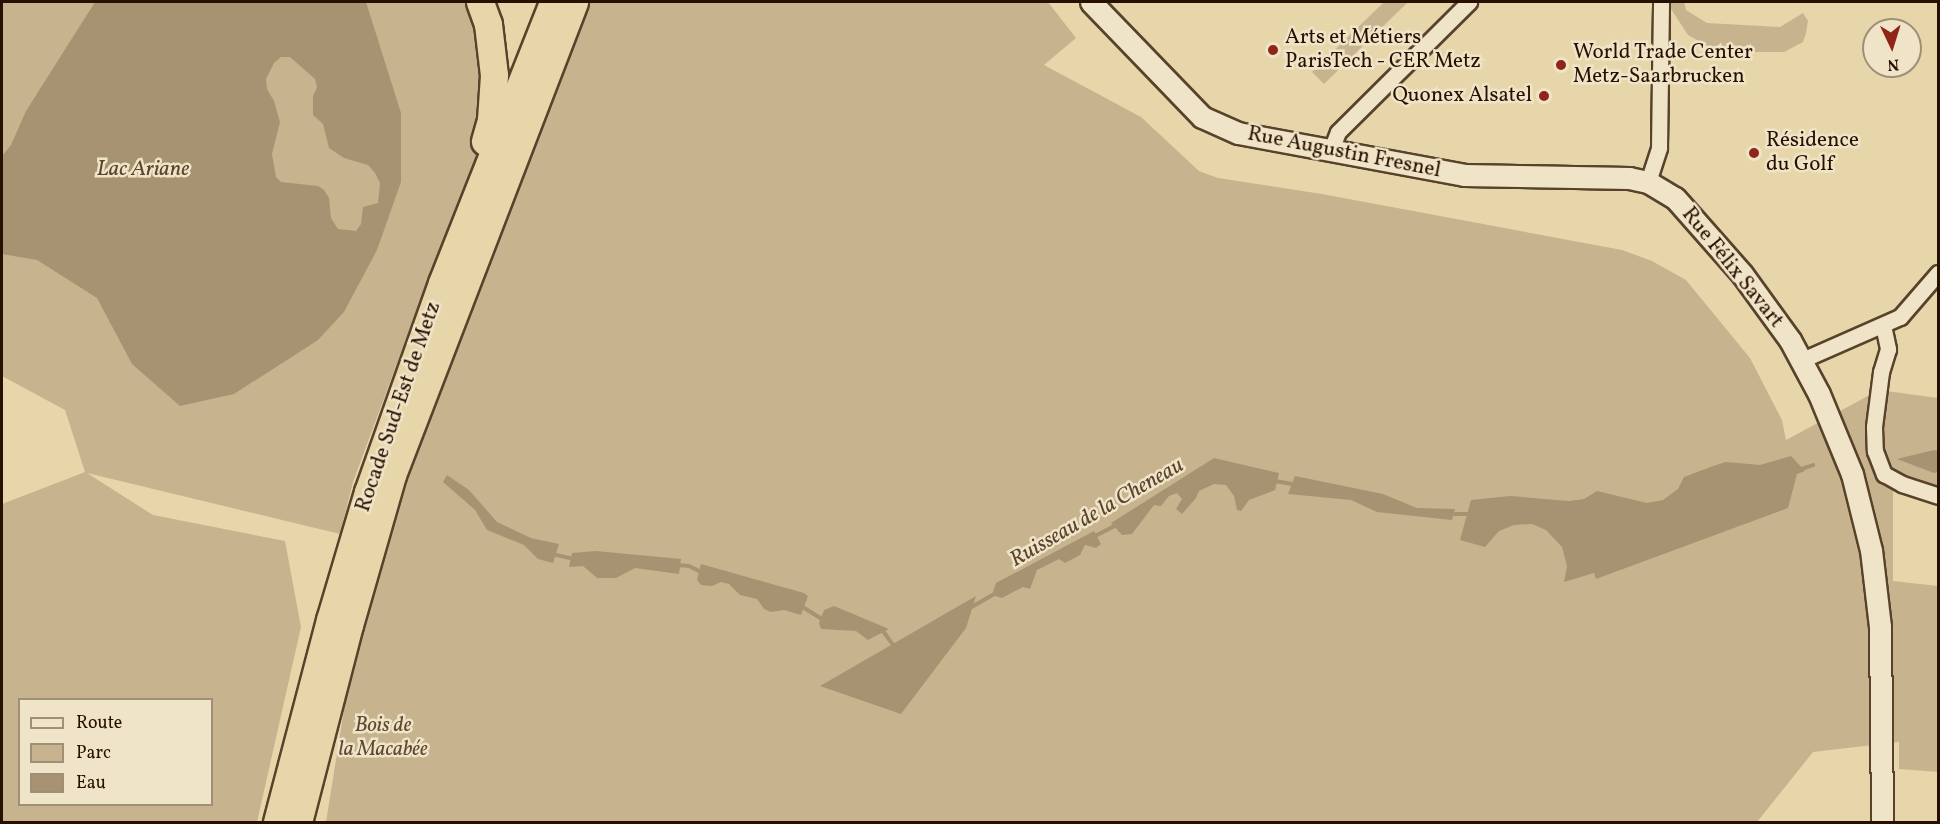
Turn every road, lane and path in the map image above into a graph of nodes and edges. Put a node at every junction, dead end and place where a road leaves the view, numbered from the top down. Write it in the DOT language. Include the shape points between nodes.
graph roads {
  1 [pos="480,2"];
  2 [pos="553,2"];
  3 [pos="574,2"];
  4 [pos="1091,2"];
  5 [pos="1469,2"];
  6 [pos="1661,2"];
  7 [pos="1331,150"];
  8 [pos="1648,182"];
  9 [pos="1938,273"];
  10 [pos="442,283"];
  11 [pos="1883,325"];
  12 [pos="1802,360"];
  13 [pos="1938,496"];
  14 [pos="277,822"];
  15 [pos="298,822"];
  16 [pos="1882,822"];
  1 -- 10 [label="highway" via="488,24 494,75 491,120"];
  2 -- 10 [label="highway, Rocade Sud-Est de Metz"];
  3 -- 15 [label="highway, Rocade Sud-Est de Metz" via="392,475"];
  4 -- 7 [label="street, Rue Augustin Fresnel" via="1202,117 1238,133"];
  5 -- 7 [label="street" via="1338,132"];
  6 -- 8 [label="street" via="1659,148"];
  7 -- 8 [label="street, Rue Augustin Fresnel" via="1464,175 1606,177"];
  8 -- 12 [label="street, Rue Félix Savart" via="1676,198 1742,274"];
  9 -- 11 [label="street" via="1908,310"];
  10 -- 14 [label="highway, Rocade Sud-Est de Metz" via="351,546"];
  11 -- 12 [label="street"];
  11 -- 13 [label="street" via="1888,349 1881,372 1875,451 1884,474"];
  12 -- 16 [label="street, Rue Félix Savart" via="1852,474 1871,550 1880,627"];
}
